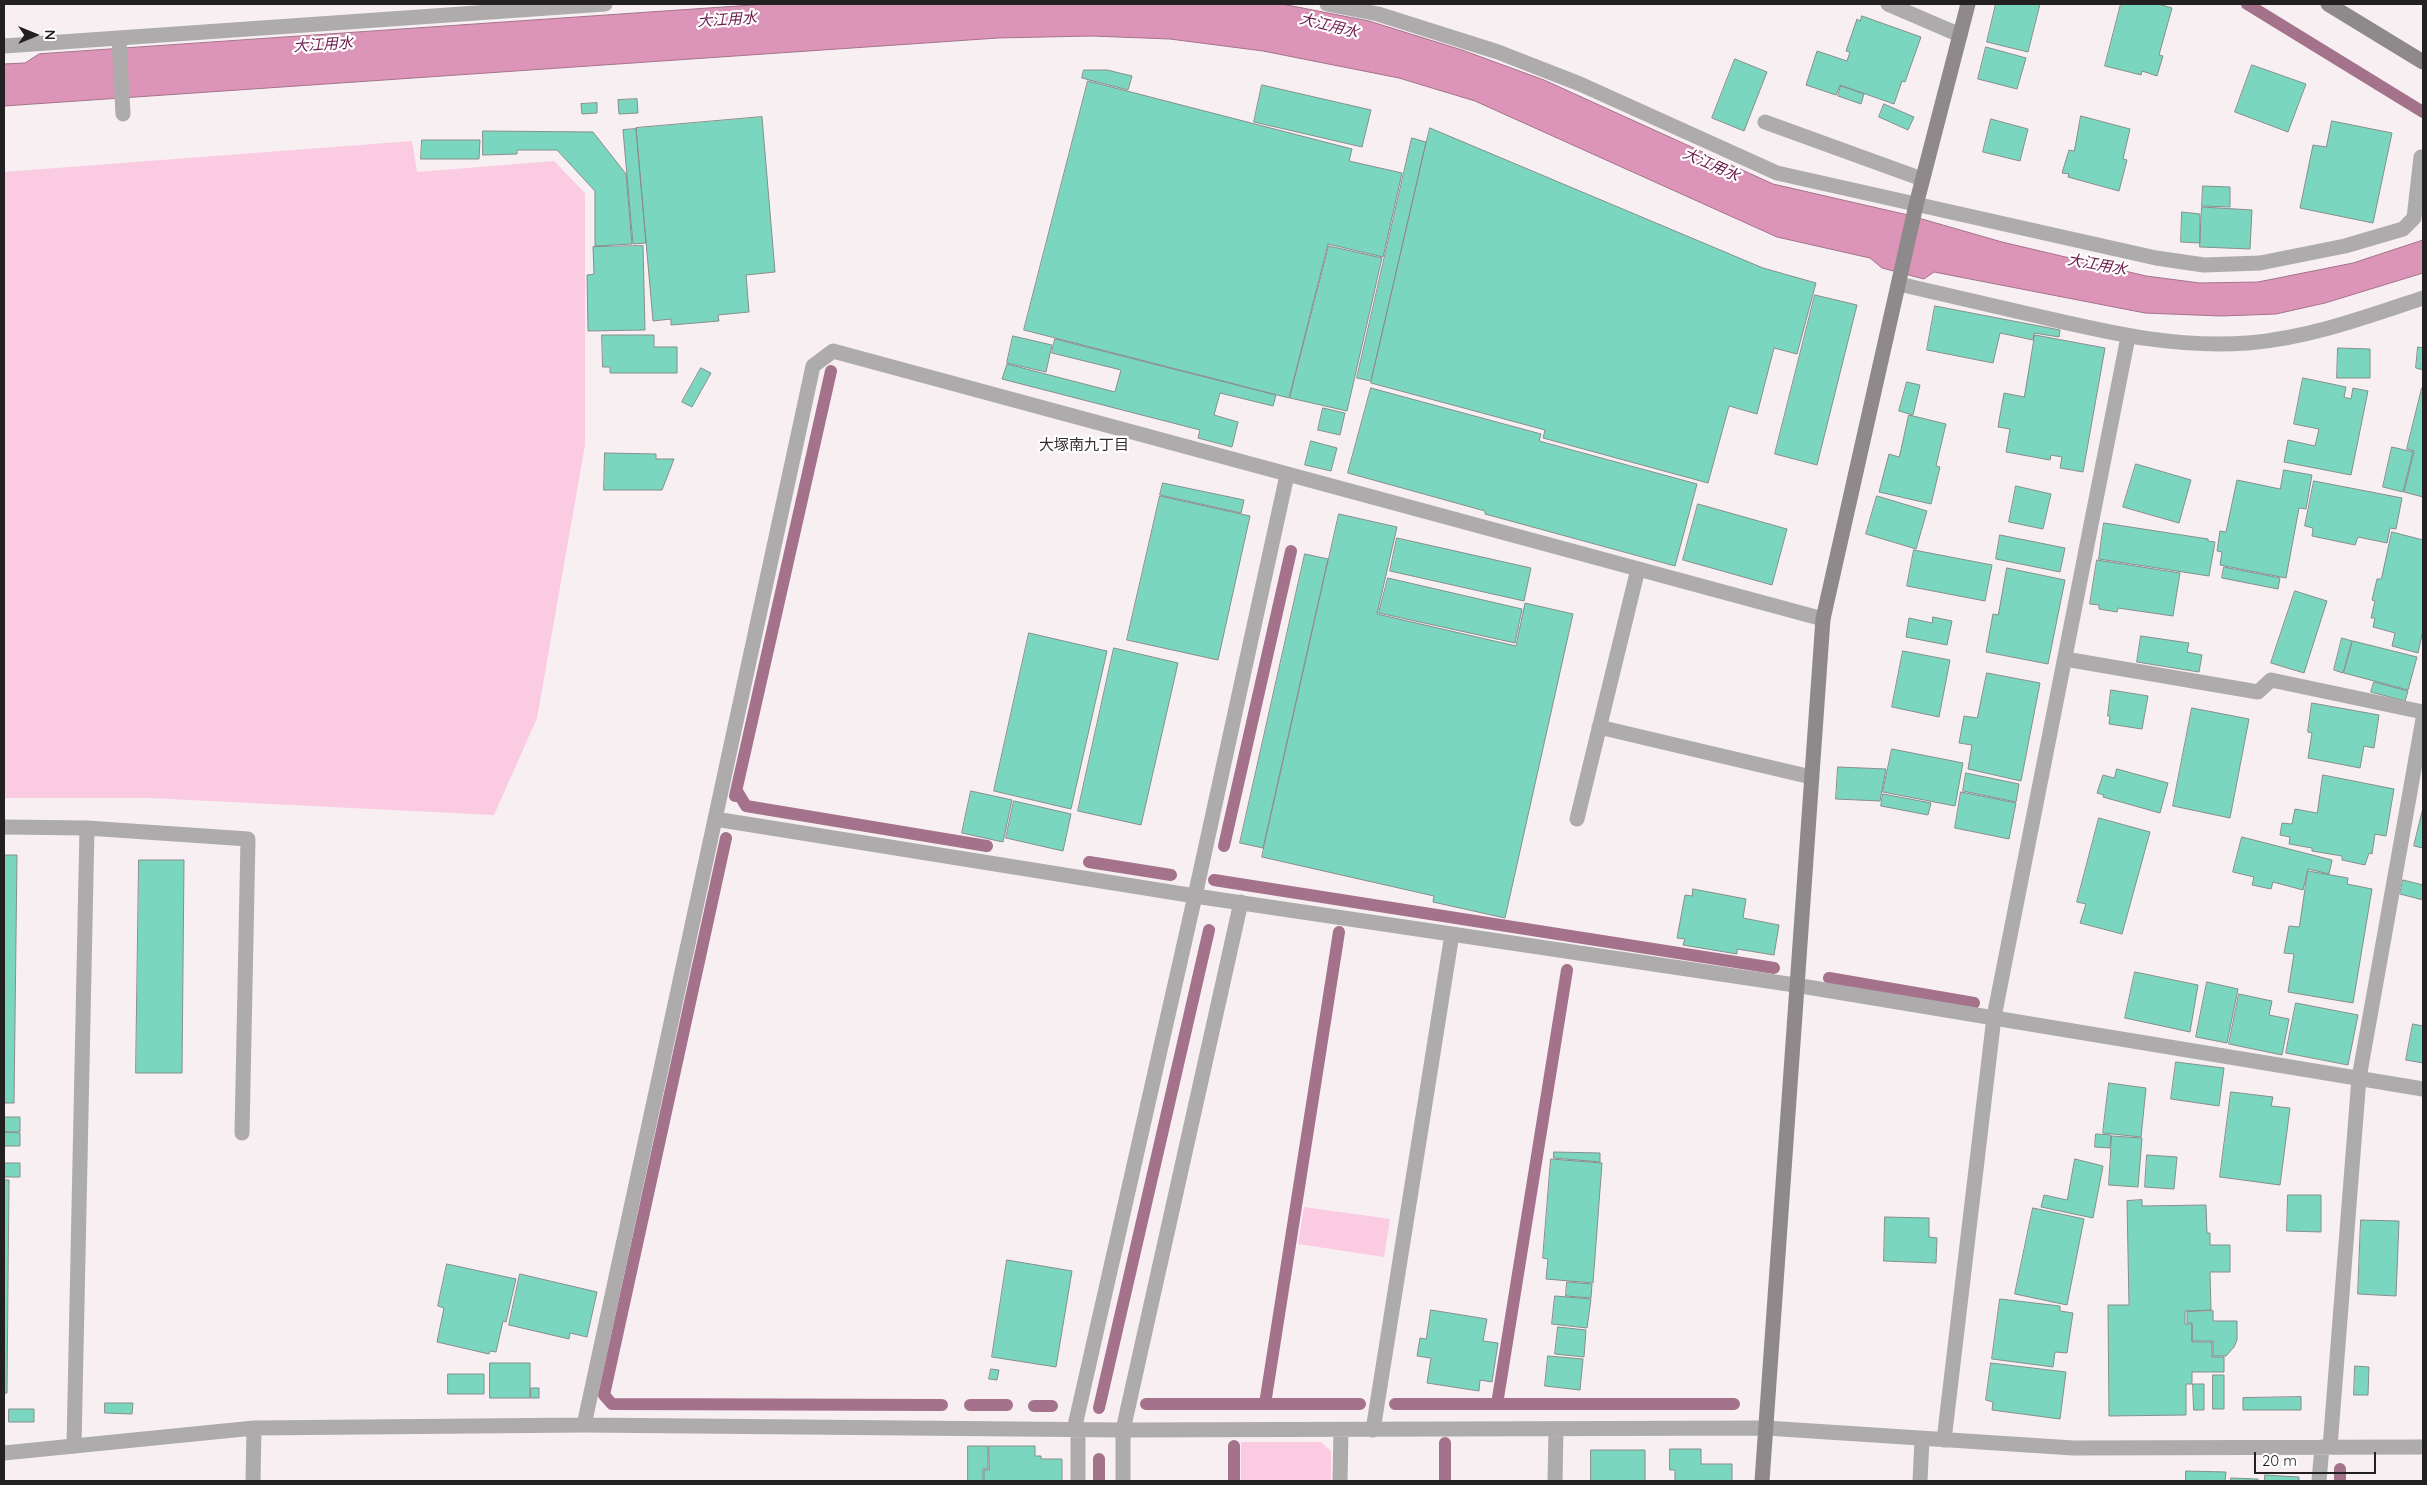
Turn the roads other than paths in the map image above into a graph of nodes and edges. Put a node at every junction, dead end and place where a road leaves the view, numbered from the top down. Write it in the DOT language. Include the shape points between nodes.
graph roads {
  1 [pos="605,4"];
  2 [pos="1327,4"];
  3 [pos="1888,4"];
  4 [pos="1968,4"];
  5 [pos="2328,4"];
  6 [pos="1960,35"];
  7 [pos="119,41"];
  8 [pos="4,46"];
  9 [pos="2423,62"];
  10 [pos="123,110"];
  11 [pos="1765,122"];
  12 [pos="2423,156"];
  13 [pos="1922,179"];
  14 [pos="1915,210"];
  15 [pos="1900,281"];
  16 [pos="2423,298"];
  17 [pos="2128,337"];
  18 [pos="1287,475"];
  19 [pos="1638,569"];
  20 [pos="1823,619"];
  21 [pos="2065,659"];
  22 [pos="2423,712"];
  23 [pos="2423,719"];
  24 [pos="1599,727"];
  25 [pos="1811,777"];
  26 [pos="2417,789"];
  27 [pos="715,819"];
  28 [pos="1577,819"];
  29 [pos="4,826"];
  30 [pos="87,828"];
  31 [pos="1195,896"];
  32 [pos="1241,902"];
  33 [pos="1452,934"];
  34 [pos="1795,985"];
  35 [pos="1994,1017"];
  36 [pos="2359,1078"];
  37 [pos="2423,1089"];
  38 [pos="242,1132"];
  39 [pos="584,1425"];
  40 [pos="254,1428"];
  41 [pos="1766,1428"];
  42 [pos="1556,1429"];
  43 [pos="1076,1430"];
  44 [pos="1123,1430"];
  45 [pos="1341,1430"];
  46 [pos="1373,1430"];
  47 [pos="1922,1438"];
  48 [pos="1944,1440"];
  49 [pos="74,1446"];
  50 [pos="2326,1447"];
  51 [pos="2423,1447"];
  52 [pos="4,1453"];
  53 [pos="253,1481"];
  54 [pos="1078,1481"];
  55 [pos="1123,1481"];
  56 [pos="1340,1481"];
  57 [pos="1555,1481"];
  58 [pos="1762,1481"];
  59 [pos="1920,1481"];
  60 [pos="2319,1481"];
  1 -- 7 [label="street"];
  2 -- 14 [label="street" via="1378,14 1498,52 1580,84 1777,173"];
  3 -- 6 [label="street"];
  4 -- 6 [label="street"];
  5 -- 9 [label="street"];
  6 -- 13 [label="street"];
  7 -- 8 [label="street"];
  7 -- 10 [label="street"];
  11 -- 13 [label="street"];
  12 -- 14 [label="street" via="2414,218 2403,229 2260,264 2204,265 2156,258"];
  13 -- 14 [label="street"];
  14 -- 15 [label="street"];
  15 -- 17 [label="street"];
  15 -- 20 [label="street"];
  16 -- 17 [label="street" via="2336,327 2248,343 2184,345"];
  17 -- 21 [label="street"];
  18 -- 19 [label="street"];
  18 -- 27 [label="street" via="833,351 813,366"];
  18 -- 31 [label="street"];
  19 -- 20 [label="street"];
  19 -- 24 [label="street"];
  20 -- 25 [label="street"];
  21 -- 22 [label="street" via="2258,692 2271,680"];
  21 -- 35 [label="street"];
  23 -- 26 [label="street"];
  24 -- 25 [label="street"];
  24 -- 28 [label="street"];
  25 -- 34 [label="street"];
  26 -- 36 [label="street"];
  27 -- 31 [label="street"];
  27 -- 39 [label="street"];
  29 -- 30 [label="street"];
  30 -- 38 [label="street" via="248,840"];
  30 -- 49 [label="street"];
  31 -- 32 [label="street"];
  31 -- 43 [label="street"];
  32 -- 33 [label="street"];
  32 -- 44 [label="street"];
  33 -- 34 [label="street"];
  33 -- 46 [label="street"];
  34 -- 35 [label="street"];
  34 -- 41 [label="street"];
  35 -- 36 [label="street"];
  35 -- 48 [label="street"];
  36 -- 37 [label="street"];
  36 -- 50 [label="street"];
  39 -- 40 [label="street"];
  39 -- 43 [label="street"];
  40 -- 49 [label="street"];
  40 -- 53 [label="street"];
  41 -- 42 [label="street"];
  41 -- 47 [label="street"];
  41 -- 58 [label="street"];
  42 -- 46 [label="street"];
  42 -- 57 [label="street"];
  43 -- 44 [label="street"];
  43 -- 54 [label="street"];
  44 -- 45 [label="street"];
  44 -- 55 [label="street"];
  45 -- 46 [label="street"];
  45 -- 56 [label="street"];
  47 -- 48 [label="street"];
  47 -- 59 [label="street"];
  48 -- 50 [label="street" via="2073,1448"];
  49 -- 52 [label="street"];
  50 -- 51 [label="street"];
  50 -- 60 [label="street"];
}
